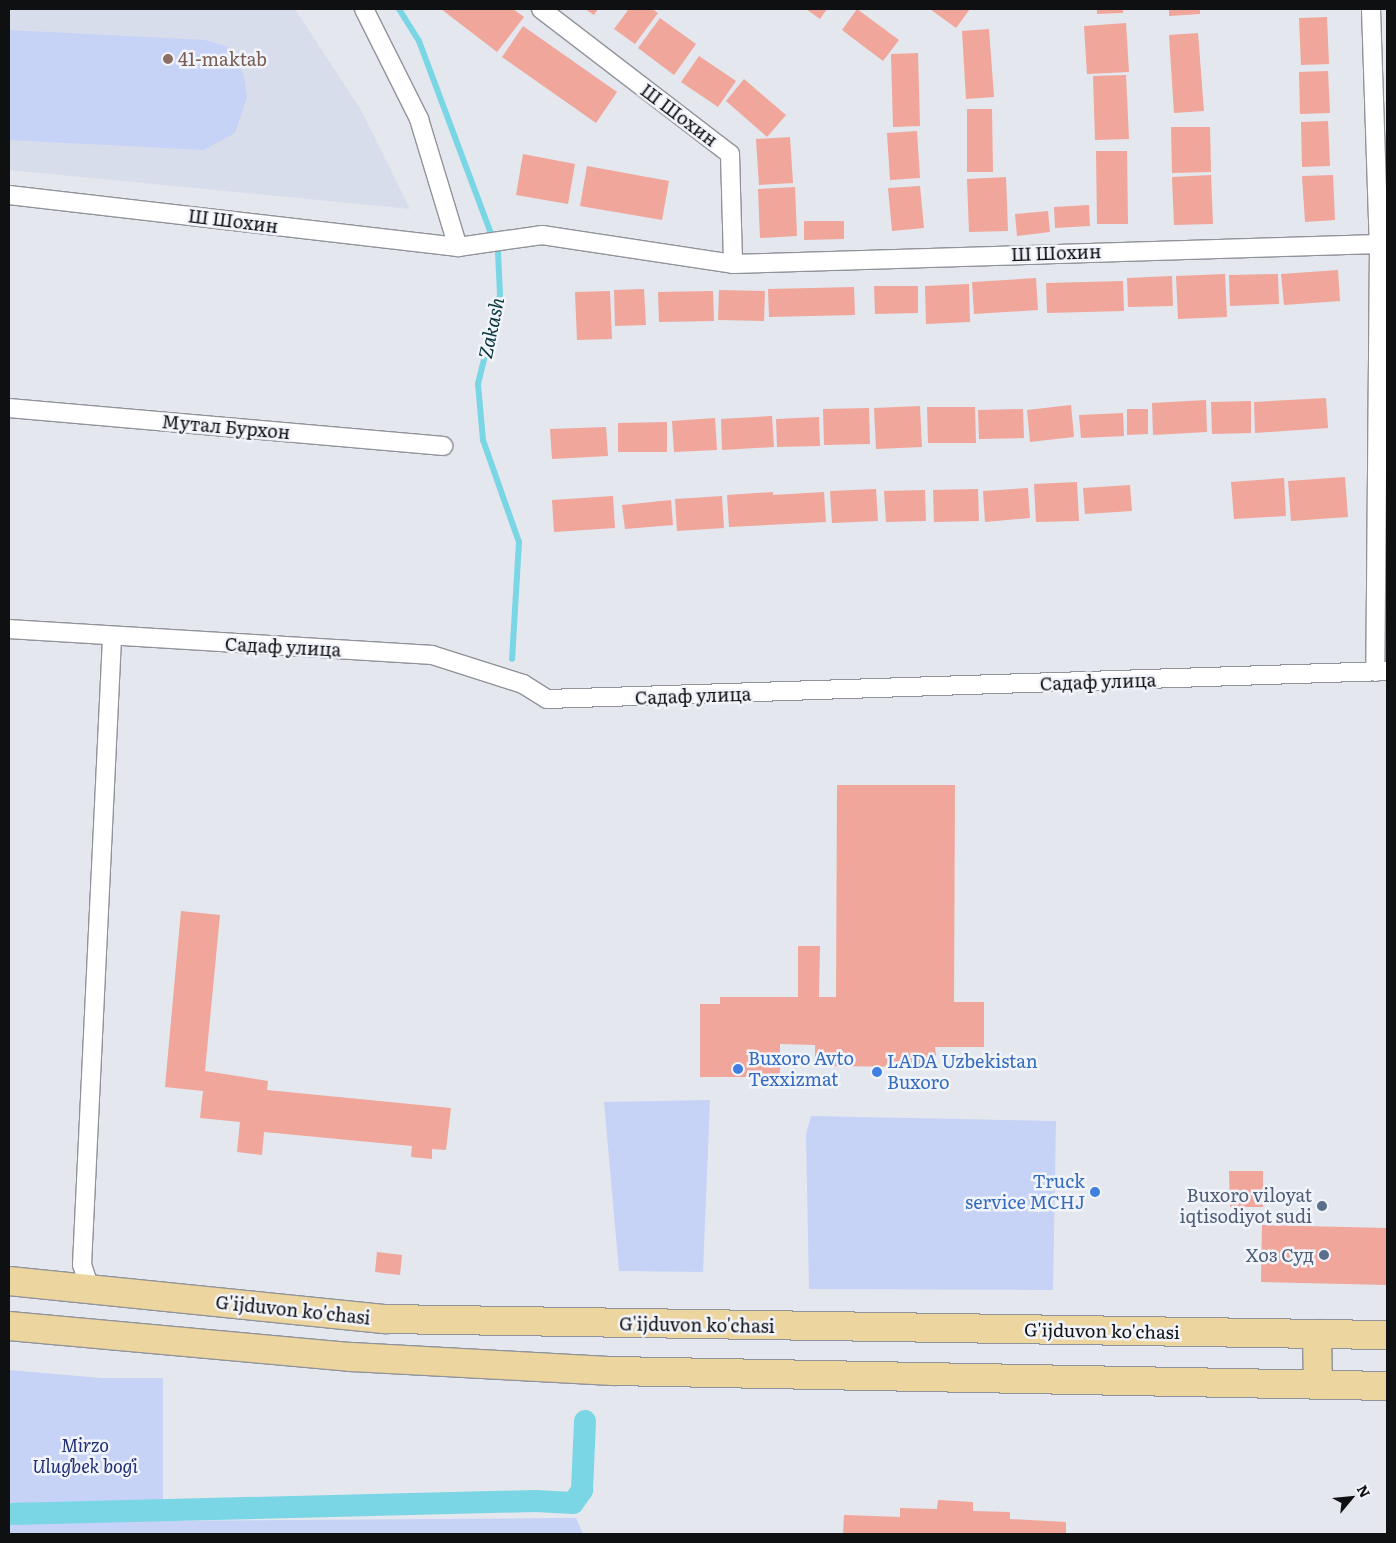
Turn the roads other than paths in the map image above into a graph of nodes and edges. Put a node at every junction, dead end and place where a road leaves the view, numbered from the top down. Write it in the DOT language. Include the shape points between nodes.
graph roads {
  1 [pos="364,9"];
  2 [pos="541,9"];
  3 [pos="1371,9"];
  4 [pos="9,195"];
  5 [pos="1379,244"];
  6 [pos="458,247"];
  7 [pos="733,264"];
  8 [pos="9,408"];
  9 [pos="443,446"];
  10 [pos="9,629"];
  11 [pos="112,638"];
  12 [pos="1381,671"];
  13 [pos="9,1281"];
  14 [pos="90,1289"];
  15 [pos="9,1326"];
  16 [pos="1317,1334"];
  17 [pos="1387,1334"];
  18 [pos="1318,1384"];
  19 [pos="1387,1386"];
  1 -- 6 [label="street" via="419,119"];
  2 -- 7 [label="street, Ш Шохин" via="730,154"];
  3 -- 5 [label="street"];
  4 -- 6 [label="street, Ш Шохин"];
  5 -- 7 [label="street, Ш Шохин"];
  5 -- 12 [label="street"];
  6 -- 7 [label="street, Ш Шохин" via="542,235"];
  8 -- 9 [label="street, Мутал Бурхон"];
  10 -- 11 [label="street, Садаф улица"];
  11 -- 12 [label="street, Садаф улица" via="432,655 522,684 547,699"];
  11 -- 14 [label="street" via="82,1265"];
  13 -- 14 [label="main road, G'ijduvon ko'chasi"];
  14 -- 16 [label="main road, G'ijduvon ko'chasi" via="386,1320"];
  15 -- 18 [label="main road" via="352,1357 613,1371"];
  16 -- 17 [label="main road, G'ijduvon ko'chasi"];
  16 -- 18 [label="main road"];
  18 -- 19 [label="main road"];
}
